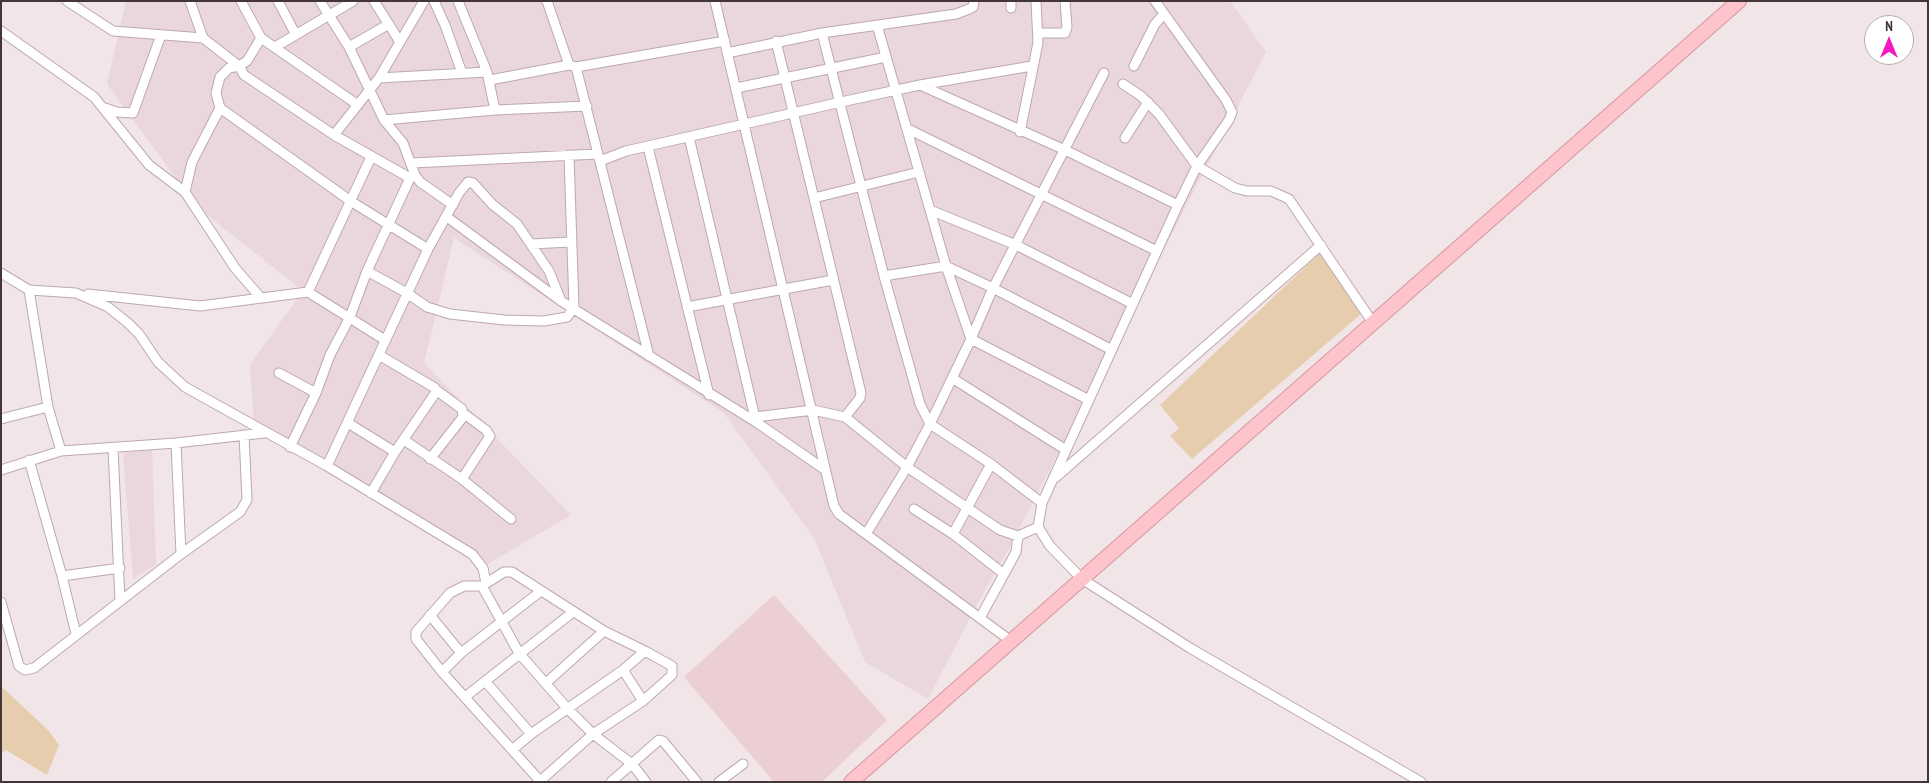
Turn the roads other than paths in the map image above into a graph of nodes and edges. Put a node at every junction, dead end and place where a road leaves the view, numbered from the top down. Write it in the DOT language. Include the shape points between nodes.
graph roads {
  1 [pos="67,1"];
  2 [pos="190,1"];
  3 [pos="241,1"];
  4 [pos="278,1"];
  5 [pos="320,1"];
  6 [pos="353,1"];
  7 [pos="424,1"];
  8 [pos="434,1"];
  9 [pos="458,1"];
  10 [pos="547,1"];
  11 [pos="715,1"];
  12 [pos="974,1"];
  13 [pos="1036,1"];
  14 [pos="1065,1"];
  15 [pos="1155,1"];
  16 [pos="1739,1"];
  17 [pos="375,2"];
  18 [pos="1164,14"];
  19 [pos="329,16"];
  20 [pos="389,24"];
  21 [pos="877,25"];
  22 [pos="1,31"];
  23 [pos="822,33"];
  24 [pos="1038,33"];
  25 [pos="161,35"];
  26 [pos="296,35"];
  27 [pos="203,38"];
  28 [pos="261,38"];
  29 [pos="725,41"];
  30 [pos="776,41"];
  31 [pos="400,42"];
  32 [pos="275,47"];
  33 [pos="349,47"];
  34 [pos="727,53"];
  35 [pos="886,57"];
  36 [pos="239,66"];
  37 [pos="572,66"];
  38 [pos="1032,66"];
  39 [pos="1134,66"];
  40 [pos="831,68"];
  41 [pos="1104,73"];
  42 [pos="462,74"];
  43 [pos="488,76"];
  44 [pos="379,78"];
  45 [pos="785,78"];
  46 [pos="1122,84"];
  47 [pos="920,85"];
  48 [pos="736,88"];
  49 [pos="897,90"];
  50 [pos="369,92"];
  51 [pos="841,102"];
  52 [pos="1148,102"];
  53 [pos="358,105"];
  54 [pos="586,106"];
  55 [pos="104,108"];
  56 [pos="220,108"];
  57 [pos="495,110"];
  58 [pos="794,114"];
  59 [pos="384,120"];
  60 [pos="745,124"];
  61 [pos="908,129"];
  62 [pos="1020,132"];
  63 [pos="334,135"];
  64 [pos="689,137"];
  65 [pos="1125,138"];
  66 [pos="648,146"];
  67 [pos="1064,150"];
  68 [pos="570,155"];
  69 [pos="371,157"];
  70 [pos="599,158"];
  71 [pos="412,163"];
  72 [pos="1197,166"];
  73 [pos="919,172"];
  74 [pos="413,176"];
  75 [pos="862,186"];
  76 [pos="185,192"];
  77 [pos="1042,194"];
  78 [pos="814,198"];
  79 [pos="352,202"];
  80 [pos="453,205"];
  81 [pos="1178,205"];
  82 [pos="930,210"];
  83 [pos="447,217"];
  84 [pos="388,224"];
  85 [pos="571,242"];
  86 [pos="531,244"];
  87 [pos="1016,245"];
  88 [pos="1321,245"];
  89 [pos="428,249"];
  90 [pos="1157,251"];
  91 [pos="946,266"];
  92 [pos="367,271"];
  93 [pos="1,273"];
  94 [pos="884,276"];
  95 [pos="833,280"];
  96 [pos="993,288"];
  97 [pos="784,289"];
  98 [pos="29,290"];
  99 [pos="308,292"];
  100 [pos="76,293"];
  101 [pos="407,293"];
  102 [pos="261,298"];
  103 [pos="728,299"];
  104 [pos="561,301"];
  105 [pos="1133,304"];
  106 [pos="687,307"];
  107 [pos="574,308"];
  108 [pos="350,317"];
  109 [pos="1373,323"];
  110 [pos="971,339"];
  111 [pos="385,340"];
  112 [pos="1112,350"];
  113 [pos="379,355"];
  114 [pos="649,356"];
  115 [pos="279,373"];
  116 [pos="952,378"];
  117 [pos="436,390"];
  118 [pos="316,393"];
  119 [pos="709,395"];
  120 [pos="1089,400"];
  121 [pos="48,407"];
  122 [pos="813,410"];
  123 [pos="463,413"];
  124 [pos="844,417"];
  125 [pos="1,419"];
  126 [pos="755,420"];
  127 [pos="348,423"];
  128 [pos="930,424"];
  129 [pos="264,433"];
  130 [pos="244,436"];
  131 [pos="404,440"];
  132 [pos="176,443"];
  133 [pos="290,447"];
  134 [pos="113,448"];
  135 [pos="1066,450"];
  136 [pos="61,451"];
  137 [pos="395,452"];
  138 [pos="430,459"];
  139 [pos="29,460"];
  140 [pos="991,464"];
  141 [pos="326,466"];
  142 [pos="907,467"];
  143 [pos="824,469"];
  144 [pos="1,470"];
  145 [pos="462,479"];
  146 [pos="1053,479"];
  147 [pos="371,492"];
  148 [pos="1042,503"];
  149 [pos="968,506"];
  150 [pos="914,509"];
  151 [pos="511,519"];
  152 [pos="1038,527"];
  153 [pos="866,534"];
  154 [pos="953,534"];
  155 [pos="1018,536"];
  156 [pos="181,554"];
  157 [pos="120,568"];
  158 [pos="1004,574"];
  159 [pos="62,576"];
  160 [pos="1082,579"];
  161 [pos="484,584"];
  162 [pos="541,591"];
  163 [pos="120,600"];
  164 [pos="1,602"];
  165 [pos="573,612"];
  166 [pos="430,615"];
  167 [pos="980,618"];
  168 [pos="500,622"];
  169 [pos="604,631"];
  170 [pos="76,634"];
  171 [pos="1012,641"];
  172 [pos="645,651"];
  173 [pos="460,653"];
  174 [pos="518,653"];
  175 [pos="623,670"];
  176 [pos="442,672"];
  177 [pos="485,681"];
  178 [pos="546,683"];
  179 [pos="465,697"];
  180 [pos="643,701"];
  181 [pos="567,708"];
  182 [pos="531,734"];
  183 [pos="593,734"];
  184 [pos="512,750"];
  185 [pos="632,764"];
  186 [pos="743,764"];
  187 [pos="541,781"];
  188 [pos="611,782"];
  189 [pos="646,782"];
  190 [pos="697,782"];
  191 [pos="719,782"];
  192 [pos="851,782"];
  193 [pos="1421,782"];
  1 -- 25 [label="street" via="113,30"];
  2 -- 27 [label="street"];
  3 -- 28 [label="street"];
  4 -- 26 [label="street"];
  5 -- 19 [label="street"];
  6 -- 19 [label="street"];
  7 -- 31 [label="street"];
  8 -- 42 [label="street" via="446,25"];
  9 -- 43 [label="street"];
  10 -- 37 [label="street"];
  11 -- 29 [label="street"];
  12 -- 21 [label="street" via="973,7 956,14"];
  13 -- 24 [label="street"];
  14 -- 24 [label="street" via="1065,33"];
  15 -- 18 [label="street"];
  16 -- 109 [label="street"];
  17 -- 20 [label="street"];
  18 -- 39 [label="street" via="1155,24"];
  18 -- 72 [label="street" via="1232,112"];
  19 -- 26 [label="street"];
  19 -- 33 [label="street"];
  20 -- 31 [label="street"];
  20 -- 33 [label="street"];
  21 -- 23 [label="street"];
  21 -- 35 [label="street"];
  22 -- 55 [label="street" via="94,97"];
  23 -- 30 [label="street"];
  23 -- 40 [label="street"];
  24 -- 38 [label="street"];
  25 -- 27 [label="street"];
  25 -- 55 [label="street" via="134,113"];
  26 -- 32 [label="street"];
  27 -- 36 [label="street"];
  28 -- 32 [label="street"];
  28 -- 36 [label="street" via="247,61"];
  29 -- 34 [label="street"];
  29 -- 37 [label="street"];
  30 -- 34 [label="street"];
  30 -- 45 [label="street"];
  31 -- 44 [label="street"];
  32 -- 53 [label="street"];
  33 -- 50 [label="street"];
  34 -- 48 [label="street"];
  35 -- 40 [label="street"];
  35 -- 49 [label="street"];
  36 -- 56 [label="street" via="229,68 220,77 216,93"];
  36 -- 63 [label="street" via="244,75"];
  37 -- 43 [label="street"];
  37 -- 54 [label="street"];
  38 -- 47 [label="street"];
  38 -- 62 [label="street"];
  40 -- 45 [label="street"];
  40 -- 51 [label="street"];
  41 -- 67 [label="street"];
  42 -- 43 [label="street"];
  42 -- 44 [label="street"];
  43 -- 57 [label="street"];
  44 -- 50 [label="street"];
  45 -- 48 [label="street"];
  45 -- 58 [label="street"];
  46 -- 52 [label="street"];
  47 -- 49 [label="street"];
  47 -- 62 [label="street"];
  48 -- 60 [label="street"];
  49 -- 51 [label="street"];
  49 -- 61 [label="street"];
  50 -- 53 [label="street"];
  50 -- 59 [label="street"];
  51 -- 58 [label="street"];
  51 -- 75 [label="street"];
  52 -- 65 [label="street"];
  52 -- 72 [label="street"];
  53 -- 63 [label="street"];
  54 -- 57 [label="street"];
  54 -- 70 [label="street"];
  55 -- 76 [label="street" via="149,165"];
  56 -- 76 [label="street" via="192,162"];
  56 -- 79 [label="street"];
  57 -- 59 [label="street"];
  58 -- 60 [label="street"];
  58 -- 78 [label="street"];
  59 -- 71 [label="street" via="403,143"];
  60 -- 64 [label="street"];
  60 -- 97 [label="street"];
  61 -- 73 [label="street"];
  61 -- 77 [label="street"];
  62 -- 67 [label="street"];
  63 -- 69 [label="street"];
  64 -- 66 [label="street"];
  64 -- 103 [label="street"];
  66 -- 70 [label="street"];
  66 -- 106 [label="street"];
  67 -- 77 [label="street"];
  67 -- 81 [label="street"];
  68 -- 70 [label="street"];
  68 -- 71 [label="street"];
  68 -- 85 [label="street"];
  69 -- 74 [label="street"];
  69 -- 79 [label="street"];
  70 -- 114 [label="street"];
  71 -- 74 [label="street"];
  72 -- 81 [label="street"];
  72 -- 88 [label="street" via="1235,188 1271,191 1285,196"];
  73 -- 75 [label="street"];
  73 -- 82 [label="street"];
  74 -- 80 [label="street"];
  74 -- 84 [label="street"];
  75 -- 78 [label="street"];
  75 -- 94 [label="street"];
  76 -- 102 [label="street" via="235,268"];
  77 -- 87 [label="street"];
  77 -- 90 [label="street"];
  78 -- 95 [label="street"];
  79 -- 84 [label="street"];
  79 -- 99 [label="street"];
  80 -- 83 [label="street"];
  80 -- 86 [label="street" via="465,185 473,183 517,224"];
  81 -- 90 [label="street"];
  82 -- 87 [label="street"];
  82 -- 91 [label="street"];
  83 -- 89 [label="street"];
  83 -- 104 [label="street"];
  84 -- 89 [label="street"];
  84 -- 92 [label="street"];
  85 -- 86 [label="street"];
  85 -- 107 [label="street"];
  86 -- 104 [label="street" via="549,271"];
  87 -- 96 [label="street"];
  87 -- 105 [label="street"];
  88 -- 109 [label="street"];
  88 -- 146 [label="street"];
  89 -- 101 [label="street"];
  90 -- 105 [label="street"];
  91 -- 94 [label="street"];
  91 -- 96 [label="street"];
  91 -- 110 [label="street"];
  92 -- 101 [label="street"];
  92 -- 108 [label="street"];
  93 -- 98 [label="street"];
  94 -- 128 [label="street" via="915,389"];
  95 -- 97 [label="street"];
  95 -- 124 [label="street" via="861,393"];
  96 -- 110 [label="street"];
  96 -- 112 [label="street"];
  97 -- 103 [label="street"];
  97 -- 122 [label="street"];
  98 -- 100 [label="street"];
  98 -- 121 [label="street"];
  99 -- 102 [label="street"];
  99 -- 108 [label="street"];
  100 -- 102 [label="street" via="200,306"];
  100 -- 129 [label="street" via="108,307 128,323 169,375 185,387"];
  101 -- 107 [label="street" via="427,307 475,318 544,321 568,317"];
  101 -- 111 [label="street"];
  103 -- 106 [label="street"];
  103 -- 126 [label="street"];
  104 -- 107 [label="street"];
  105 -- 112 [label="street"];
  106 -- 119 [label="street"];
  107 -- 114 [label="street"];
  108 -- 111 [label="street"];
  108 -- 118 [label="street" via="330,355"];
  109 -- 160 [label="street"];
  110 -- 116 [label="street"];
  110 -- 120 [label="street"];
  111 -- 113 [label="street"];
  112 -- 120 [label="street"];
  113 -- 117 [label="street"];
  113 -- 127 [label="street"];
  114 -- 119 [label="street"];
  115 -- 118 [label="street"];
  116 -- 128 [label="street"];
  116 -- 135 [label="street"];
  117 -- 123 [label="street"];
  117 -- 131 [label="street"];
  118 -- 133 [label="street"];
  119 -- 126 [label="street"];
  120 -- 135 [label="street"];
  121 -- 125 [label="street"];
  121 -- 136 [label="street"];
  122 -- 124 [label="street"];
  122 -- 126 [label="street"];
  122 -- 143 [label="street"];
  123 -- 138 [label="street" via="462,420"];
  123 -- 145 [label="street" via="490,436"];
  124 -- 142 [label="street"];
  126 -- 143 [label="street"];
  127 -- 137 [label="street"];
  127 -- 141 [label="street"];
  128 -- 140 [label="street"];
  128 -- 142 [label="street"];
  129 -- 130 [label="street"];
  129 -- 133 [label="street"];
  130 -- 132 [label="street"];
  130 -- 156 [label="street" via="247,494 244,506"];
  131 -- 137 [label="street"];
  131 -- 138 [label="street"];
  132 -- 134 [label="street"];
  132 -- 156 [label="street"];
  133 -- 141 [label="street"];
  134 -- 136 [label="street"];
  134 -- 157 [label="street"];
  135 -- 146 [label="street"];
  136 -- 139 [label="street"];
  137 -- 147 [label="street"];
  138 -- 145 [label="street"];
  139 -- 144 [label="street"];
  139 -- 159 [label="street"];
  140 -- 148 [label="street"];
  140 -- 149 [label="street"];
  141 -- 147 [label="street"];
  142 -- 149 [label="street"];
  142 -- 153 [label="street"];
  143 -- 153 [label="street" via="834,506"];
  145 -- 151 [label="street"];
  146 -- 148 [label="street"];
  147 -- 161 [label="street" via="472,554 483,568"];
  148 -- 152 [label="street"];
  149 -- 154 [label="street"];
  149 -- 155 [label="street" via="1000,530"];
  150 -- 154 [label="street"];
  152 -- 155 [label="street"];
  152 -- 160 [label="street" via="1050,546"];
  153 -- 167 [label="street"];
  154 -- 158 [label="street"];
  155 -- 158 [label="street" via="1018,546"];
  156 -- 163 [label="street"];
  157 -- 159 [label="street"];
  157 -- 163 [label="street"];
  158 -- 167 [label="street"];
  159 -- 170 [label="street"];
  160 -- 171 [label="street"];
  160 -- 193 [label="street" via="1190,648"];
  161 -- 162 [label="street" via="504,572 512,572"];
  161 -- 166 [label="street" via="458,589"];
  161 -- 168 [label="street"];
  162 -- 165 [label="street"];
  162 -- 168 [label="street"];
  163 -- 170 [label="street"];
  164 -- 170 [label="street" via="22,670 34,668"];
  165 -- 169 [label="street"];
  165 -- 174 [label="street"];
  166 -- 173 [label="street"];
  166 -- 176 [label="street" via="415,636"];
  167 -- 171 [label="street"];
  168 -- 173 [label="street"];
  168 -- 174 [label="street"];
  169 -- 172 [label="street"];
  169 -- 178 [label="street"];
  171 -- 192 [label="street"];
  172 -- 175 [label="street"];
  172 -- 180 [label="street" via="672,666 673,670 672,675"];
  173 -- 176 [label="street"];
  174 -- 177 [label="street"];
  174 -- 178 [label="street"];
  175 -- 180 [label="street"];
  175 -- 181 [label="street"];
  176 -- 179 [label="street"];
  177 -- 179 [label="street"];
  177 -- 182 [label="street"];
  178 -- 181 [label="street"];
  179 -- 184 [label="street"];
  180 -- 183 [label="street"];
  181 -- 182 [label="street"];
  181 -- 183 [label="street"];
  182 -- 184 [label="street"];
  183 -- 185 [label="street"];
  183 -- 187 [label="street"];
  184 -- 187 [label="street"];
  185 -- 188 [label="street"];
  185 -- 189 [label="street"];
  185 -- 190 [label="street" via="659,740 663,741"];
  186 -- 191 [label="street"];
}
